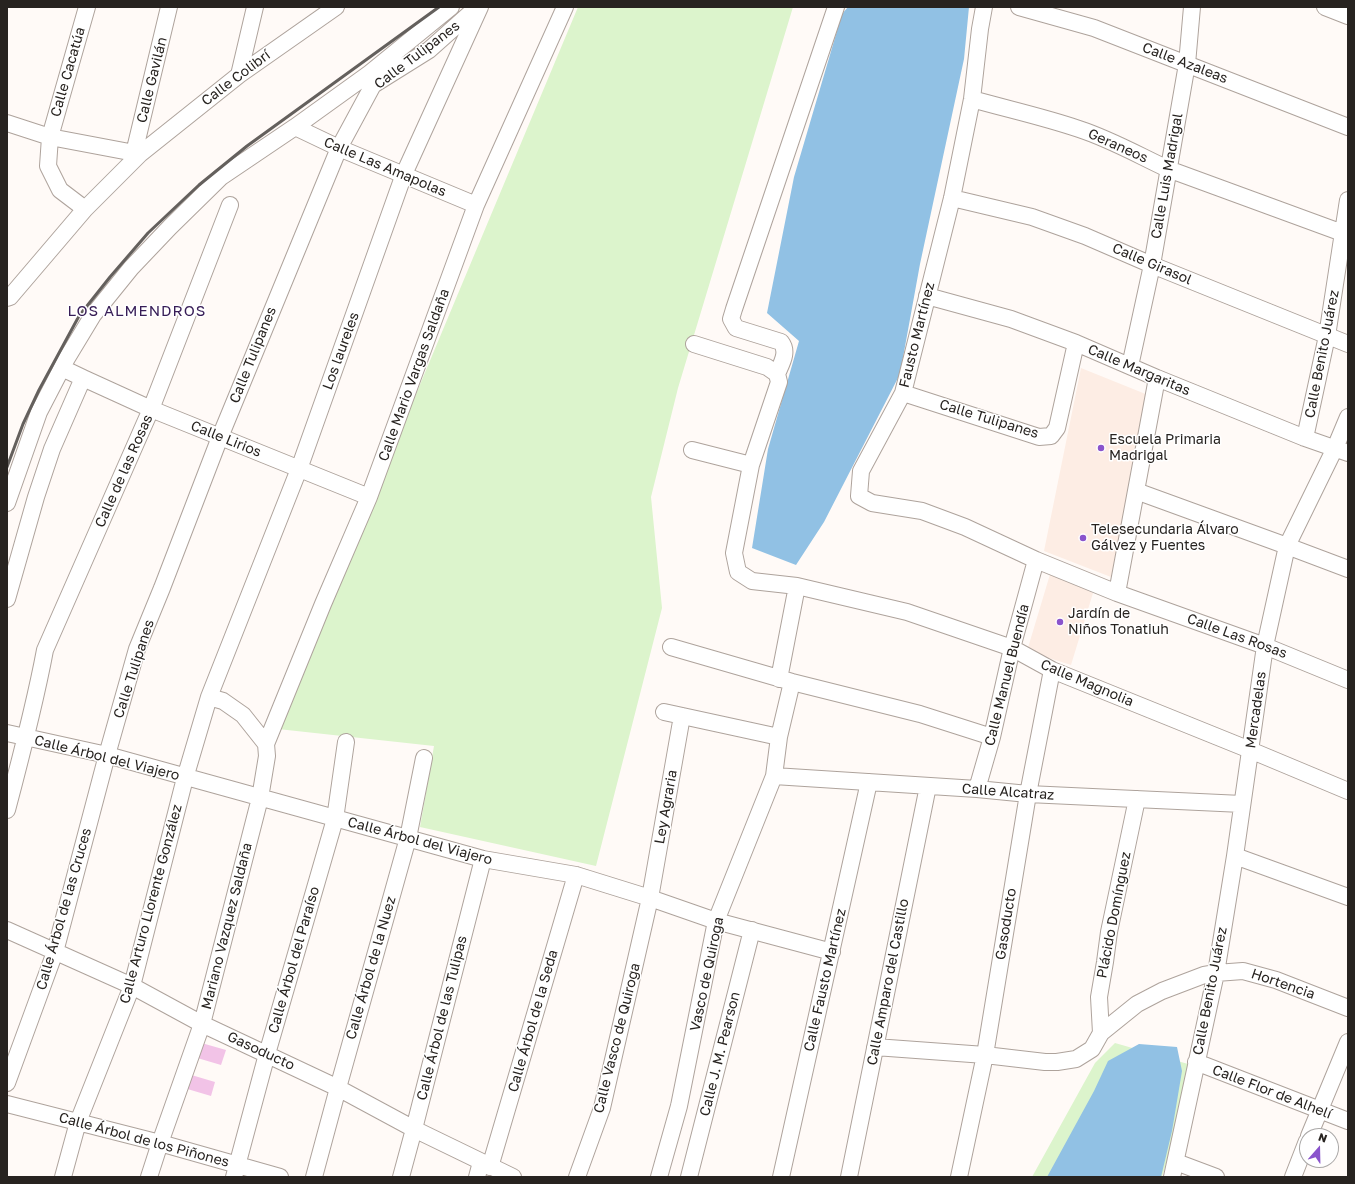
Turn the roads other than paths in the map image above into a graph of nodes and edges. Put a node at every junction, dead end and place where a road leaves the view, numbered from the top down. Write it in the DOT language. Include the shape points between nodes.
graph roads {
  1 [pos="86,7"];
  2 [pos="169,7"];
  3 [pos="254,7"];
  4 [pos="336,7"];
  5 [pos="451,7"];
  6 [pos="479,7"];
  7 [pos="565,7"];
  8 [pos="836,7"];
  9 [pos="984,7"];
  10 [pos="1019,7"];
  11 [pos="1192,7"];
  12 [pos="1325,7"];
  13 [pos="1348,16"];
  14 [pos="1187,64"];
  15 [pos="239,74"];
  16 [pos="972,99"];
  17 [pos="7,123"];
  18 [pos="1348,127"];
  19 [pos="295,128"];
  20 [pos="50,137"];
  21 [pos="339,148"];
  22 [pos="137,154"];
  23 [pos="1168,168"];
  24 [pos="404,174"];
  25 [pos="952,198"];
  26 [pos="1348,200"];
  27 [pos="476,205"];
  28 [pos="230,206"];
  29 [pos="85,209"];
  30 [pos="1346,234"];
  31 [pos="1152,265"];
  32 [pos="927,296"];
  33 [pos="7,298"];
  34 [pos="1327,336"];
  35 [pos="1076,343"];
  36 [pos="694,344"];
  37 [pos="1348,344"];
  38 [pos="1130,366"];
  39 [pos="62,368"];
  40 [pos="777,374"];
  41 [pos="83,378"];
  42 [pos="1157,378"];
  43 [pos="903,393"];
  44 [pos="151,409"];
  45 [pos="1348,417"];
  46 [pos="220,437"];
  47 [pos="1305,438"];
  48 [pos="692,450"];
  49 [pos="1341,451"];
  50 [pos="752,465"];
  51 [pos="299,469"];
  52 [pos="1136,491"];
  53 [pos="369,497"];
  54 [pos="7,503"];
  55 [pos="1287,546"];
  56 [pos="1036,560"];
  57 [pos="1348,569"];
  58 [pos="797,586"];
  59 [pos="1117,593"];
  60 [pos="7,600"];
  61 [pos="1265,646"];
  62 [pos="672,647"];
  63 [pos="1012,648"];
  64 [pos="1052,670"];
  65 [pos="1348,680"];
  66 [pos="786,681"];
  67 [pos="209,697"];
  68 [pos="664,712"];
  69 [pos="682,716"];
  70 [pos="7,733"];
  71 [pos="779,737"];
  72 [pos="992,737"];
  73 [pos="26,738"];
  74 [pos="346,742"];
  75 [pos="266,744"];
  76 [pos="1250,750"];
  77 [pos="107,755"];
  78 [pos="424,758"];
  79 [pos="774,776"];
  80 [pos="185,778"];
  81 [pos="869,782"];
  82 [pos="928,786"];
  83 [pos="977,789"];
  84 [pos="1348,791"];
  85 [pos="1028,794"];
  86 [pos="260,798"];
  87 [pos="1137,799"];
  88 [pos="1242,804"];
  89 [pos="7,810"];
  90 [pos="335,819"];
  91 [pos="408,838"];
  92 [pos="1235,856"];
  93 [pos="483,859"];
  94 [pos="576,874"];
  95 [pos="1348,896"];
  96 [pos="650,898"];
  97 [pos="716,922"];
  98 [pos="7,930"];
  99 [pos="752,930"];
  100 [pos="54,952"];
  101 [pos="832,952"];
  102 [pos="1216,973"];
  103 [pos="132,986"];
  104 [pos="1348,1008"];
  105 [pos="202,1024"];
  106 [pos="1101,1033"];
  107 [pos="1348,1042"];
  108 [pos="875,1047"];
  109 [pos="267,1054"];
  110 [pos="985,1055"];
  111 [pos="1196,1062"];
  112 [pos="7,1084"];
  113 [pos="338,1088"];
  114 [pos="7,1104"];
  115 [pos="1319,1110"];
  116 [pos="1348,1121"];
  117 [pos="78,1122"];
  118 [pos="1312,1128"];
  119 [pos="414,1129"];
  120 [pos="160,1143"];
  121 [pos="1299,1162"];
  122 [pos="482,1169"];
  123 [pos="1174,1170"];
  124 [pos="236,1171"];
  125 [pos="63,1177"];
  126 [pos="149,1177"];
  127 [pos="280,1177"];
  128 [pos="314,1177"];
  129 [pos="400,1177"];
  130 [pos="513,1177"];
  131 [pos="577,1177"];
  132 [pos="659,1177"];
  133 [pos="689,1177"];
  134 [pos="781,1177"];
  135 [pos="849,1177"];
  136 [pos="959,1177"];
  137 [pos="1216,1177"];
  138 [pos="1293,1177"];
  1 -- 20 [label="street, Calle Cacatúa"];
  2 -- 22 [label="street, Calle Gavilán"];
  3 -- 15 [label="street"];
  4 -- 15 [label="street, Calle Colibrí"];
  5 -- 19 [label="street" via="370,73"];
  6 -- 21 [label="street, Calle Tulipanes" via="428,50 373,85"];
  6 -- 24 [label="street, Los laureles"];
  7 -- 27 [label="street, Calle Mario Vargas Saldaña"];
  8 -- 40 [label="street, Calle Magnolia" via="731,319 736,328 781,342 785,346"];
  9 -- 16 [label="street"];
  10 -- 14 [label="street, Calle Azaleas" via="1094,28"];
  11 -- 14 [label="street, Calle Luis Madrigal"];
  12 -- 13 [label="street"];
  14 -- 18 [label="street, Calle Azaleas"];
  14 -- 23 [label="street, Calle Luis Madrigal"];
  15 -- 22 [label="street, Calle Colibrí"];
  16 -- 23 [label="street, Geraneos" via="1078,129 1116,143"];
  16 -- 25 [label="street, Fausto Martínez"];
  17 -- 20 [label="street"];
  19 -- 21 [label="street, Calle Las Amapolas"];
  19 -- 39 [label="street" via="221,177 170,227 131,268 93,315"];
  20 -- 22 [label="street"];
  20 -- 29 [label="street, Calle Cacatúa" via="48,166 60,190"];
  21 -- 24 [label="street, Calle Las Amapolas"];
  21 -- 46 [label="street, Calle Tulipanes"];
  22 -- 29 [label="street, Calle Colibrí"];
  23 -- 30 [label="street, Geraneos"];
  23 -- 31 [label="street, Calle Luis Madrigal"];
  24 -- 27 [label="street, Calle Las Amapolas"];
  24 -- 51 [label="street, Los laureles"];
  25 -- 31 [label="street, Calle Girasol" via="1032,217 1086,236"];
  25 -- 32 [label="street, Fausto Martínez"];
  26 -- 30 [label="street, Calle Benito Juárez"];
  27 -- 53 [label="street, Calle Mario Vargas Saldaña"];
  28 -- 44 [label="street, Calle de las Rosas"];
  29 -- 33 [label="street, Calle Colibrí"];
  30 -- 34 [label="street, Calle Benito Juárez"];
  31 -- 34 [label="street, Calle Girasol"];
  31 -- 38 [label="street, Calle Luis Madrigal"];
  32 -- 35 [label="street, Calle Margaritas" via="1011,319"];
  32 -- 43 [label="street, Fausto Martínez"];
  34 -- 37 [label="street, Calle Girasol"];
  34 -- 47 [label="street, Calle Benito Juárez"];
  35 -- 38 [label="street, Calle Margaritas"];
  35 -- 43 [label="street, Calle Tulipanes" via="1057,428 1051,436 1039,436"];
  36 -- 40 [label="street" via="768,366"];
  38 -- 42 [label="street, Calle Margaritas"];
  39 -- 41 [label="street, Calle Lirios"];
  39 -- 54 [label="street" via="39,412"];
  40 -- 50 [label="street, Calle Magnolia" via="779,382"];
  41 -- 44 [label="street, Calle Lirios"];
  41 -- 60 [label="street" via="52,449"];
  42 -- 47 [label="street, Calle Margaritas"];
  42 -- 52 [label="street"];
  43 -- 56 [label="street, Fausto Martínez" via="861,471 860,496 872,503 922,511 936,516"];
  44 -- 46 [label="street, Calle Lirios"];
  44 -- 73 [label="street, Calle de las Rosas" via="46,650"];
  45 -- 49 [label="street, Mercadelas"];
  46 -- 51 [label="street, Calle Lirios"];
  46 -- 77 [label="street, Calle Tulipanes" via="137,649"];
  47 -- 49 [label="street, Calle Margaritas"];
  48 -- 50 [label="street"];
  49 -- 55 [label="street, Mercadelas"];
  50 -- 58 [label="street, Calle Magnolia" via="734,553 738,572 752,581"];
  51 -- 53 [label="street, Calle Lirios"];
  51 -- 67 [label="street, Los laureles"];
  52 -- 55 [label="street"];
  52 -- 59 [label="street"];
  53 -- 75 [label="street, Calle Mario Vargas Saldaña"];
  55 -- 57 [label="street"];
  55 -- 61 [label="street, Mercadelas"];
  56 -- 59 [label="street, Calle Las Rosas"];
  56 -- 63 [label="street, Calle Manuel Buendía"];
  58 -- 63 [label="street, Calle Magnolia" via="907,612"];
  58 -- 66 [label="street, Vasco de Quiroga"];
  59 -- 61 [label="street, Calle Las Rosas"];
  61 -- 65 [label="street, Calle Las Rosas"];
  61 -- 76 [label="street, Mercadelas"];
  62 -- 66 [label="street"];
  63 -- 64 [label="street, Calle Magnolia"];
  63 -- 72 [label="street, Calle Manuel Buendía"];
  64 -- 76 [label="street, Calle Magnolia"];
  64 -- 85 [label="street, Gasoducto"];
  66 -- 71 [label="street, Vasco de Quiroga"];
  66 -- 72 [label="street" via="920,714"];
  67 -- 75 [label="street" via="223,701 243,715"];
  67 -- 80 [label="street, Calle Arturo Llorente González"];
  68 -- 69 [label="street"];
  69 -- 71 [label="street"];
  69 -- 96 [label="street, Ley Agraria"];
  70 -- 73 [label="street, Calle Árbol del Viajero"];
  71 -- 79 [label="street, Vasco de Quiroga"];
  72 -- 83 [label="street, Calle Manuel Buendía"];
  73 -- 77 [label="street, Calle Árbol del Viajero"];
  73 -- 89 [label="street, Calle de las Rosas"];
  74 -- 90 [label="street, Calle Árbol del Paraíso"];
  75 -- 86 [label="street, Mariano Vazquez Saldaña" via="267,756"];
  76 -- 84 [label="street, Calle Magnolia"];
  76 -- 88 [label="street, Mercadelas"];
  77 -- 80 [label="street, Calle Árbol del Viajero"];
  77 -- 100 [label="street, Calle Árbol de las Cruces"];
  78 -- 91 [label="street, Calle Árbol de la Nuez"];
  79 -- 81 [label="street, Calle Alcatraz"];
  79 -- 97 [label="street, Vasco de Quiroga"];
  80 -- 86 [label="street, Calle Árbol del Viajero"];
  80 -- 103 [label="street, Calle Arturo Llorente González"];
  81 -- 82 [label="street, Calle Alcatraz"];
  81 -- 101 [label="street, Calle Fausto Martínez"];
  82 -- 83 [label="street, Calle Alcatraz"];
  82 -- 108 [label="street, Calle Amparo del Castillo"];
  83 -- 85 [label="street, Calle Alcatraz"];
  85 -- 87 [label="street, Calle Alcatraz"];
  85 -- 110 [label="street, Gasoducto"];
  86 -- 90 [label="street, Calle Árbol del Viajero"];
  86 -- 105 [label="street, Mariano Vazquez Saldaña"];
  87 -- 88 [label="street, Calle Alcatraz"];
  87 -- 106 [label="street, Plácido Domínguez" via="1104,969 1100,997"];
  88 -- 92 [label="street, Calle Benito Juárez"];
  90 -- 91 [label="street, Calle Árbol del Viajero"];
  90 -- 109 [label="street, Calle Árbol del Paraíso"];
  91 -- 93 [label="street, Calle Árbol del Viajero"];
  91 -- 113 [label="street, Calle Árbol de la Nuez"];
  92 -- 95 [label="street"];
  92 -- 102 [label="street, Calle Benito Juárez"];
  93 -- 94 [label="street, Calle Árbol del Viajero"];
  93 -- 119 [label="street, Calle Árbol de las Tulipas"];
  94 -- 96 [label="street, Calle Árbol del Viajero"];
  94 -- 122 [label="street, Calle Árbol de la Seda"];
  96 -- 97 [label="street, Calle Árbol del Viajero"];
  96 -- 131 [label="street, Calle Vasco de Quiroga" via="602,1108"];
  97 -- 99 [label="street, Calle Árbol del Viajero"];
  97 -- 132 [label="street, Vasco de Quiroga" via="679,1106"];
  98 -- 100 [label="street, Gasoducto"];
  99 -- 101 [label="street, Calle Árbol del Viajero"];
  99 -- 133 [label="street, Calle J. M. Pearson"];
  100 -- 103 [label="street, Gasoducto"];
  100 -- 112 [label="street, Calle Árbol de las Cruces"];
  101 -- 134 [label="street, Calle Fausto Martínez"];
  102 -- 104 [label="street, Hortencia" via="1243,971 1263,976"];
  102 -- 106 [label="street, Hortencia" via="1162,991 1137,1004"];
  102 -- 111 [label="street, Calle Benito Juárez"];
  103 -- 105 [label="street, Gasoducto"];
  103 -- 117 [label="street, Calle Arturo Llorente González"];
  105 -- 109 [label="street, Gasoducto"];
  105 -- 120 [label="street, Mariano Vazquez Saldaña"];
  106 -- 110 [label="street" via="1092,1050 1076,1059 1066,1061 1044,1062"];
  107 -- 115 [label="street"];
  108 -- 110 [label="street"];
  108 -- 135 [label="street, Calle Amparo del Castillo"];
  109 -- 113 [label="street, Gasoducto"];
  109 -- 124 [label="street, Calle Árbol del Paraíso"];
  110 -- 136 [label="street, Gasoducto"];
  111 -- 115 [label="street, Calle Flor de Alhelí"];
  111 -- 123 [label="street, Calle Benito Juárez"];
  113 -- 119 [label="street, Gasoducto"];
  113 -- 128 [label="street, Calle Árbol de la Nuez"];
  114 -- 117 [label="street, Calle Árbol de los Piñones"];
  115 -- 116 [label="street, Calle Flor de Alhelí"];
  115 -- 118 [label="street"];
  117 -- 120 [label="street, Calle Árbol de los Piñones"];
  117 -- 125 [label="street, Calle Arturo Llorente González"];
  119 -- 122 [label="street, Gasoducto"];
  119 -- 129 [label="street, Calle Árbol de las Tulipas"];
  120 -- 124 [label="street, Calle Árbol de los Piñones"];
  120 -- 126 [label="street, Mariano Vazquez Saldaña"];
  121 -- 138 [label="street"];
  122 -- 130 [label="street, Gasoducto"];
  123 -- 137 [label="street"];
  124 -- 127 [label="street, Calle Árbol de los Piñones"];
}
